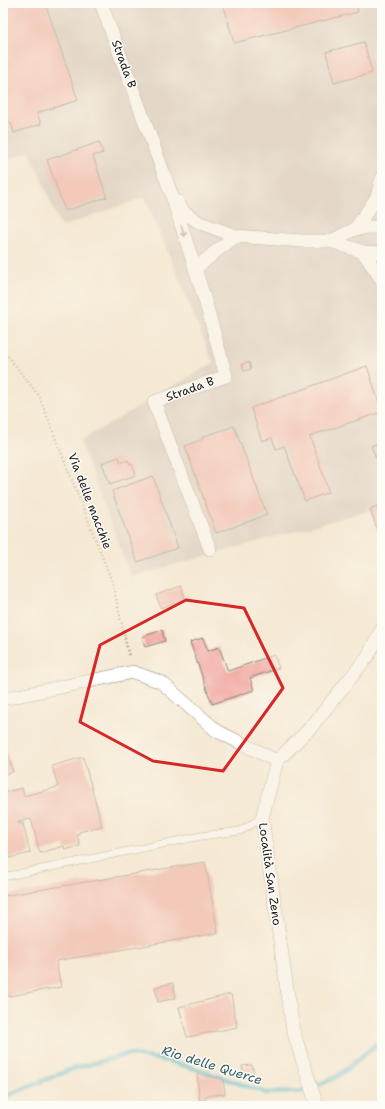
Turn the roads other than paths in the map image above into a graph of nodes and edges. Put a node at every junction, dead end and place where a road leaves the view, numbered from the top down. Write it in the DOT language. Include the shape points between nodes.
graph roads {
  1 [pos="101,3"];
  2 [pos="382,178"];
  3 [pos="171,193"];
  4 [pos="382,226"];
  5 [pos="355,229"];
  6 [pos="236,236"];
  7 [pos="331,241"];
  8 [pos="363,252"];
  9 [pos="382,253"];
  10 [pos="195,269"];
  11 [pos="382,280"];
  12 [pos="210,549"];
  13 [pos="382,630"];
  14 [pos="3,699"];
  15 [pos="277,761"];
  16 [pos="262,818"];
  17 [pos="3,877"];
  18 [pos="317,1106"];
  1 -- 3 [label="street, Strada B"];
  2 -- 5 [label="street, Strada B" via="377,196"];
  3 -- 6 [label="street, Strada B" via="184,212 200,223"];
  3 -- 10 [label="street, Strada B, one-way"];
  4 -- 5 [label="street, Strada B"];
  5 -- 7 [label="street, Strada B"];
  6 -- 7 [label="street, Strada B"];
  6 -- 10 [label="street"];
  7 -- 8 [label="street, Strada B"];
  8 -- 9 [label="street, Strada B"];
  8 -- 11 [label="street"];
  10 -- 12 [label="street, Strada B" via="226,376 154,402"];
  13 -- 15 [label="street" via="359,668 312,726"];
  14 -- 15 [label="street" via="132,672 161,682 217,731"];
  15 -- 16 [label="street, Località San Zeno"];
  16 -- 17 [label="lane" via="240,831 201,836"];
  16 -- 18 [label="street, Località San Zeno" via="293,1030"];
}
